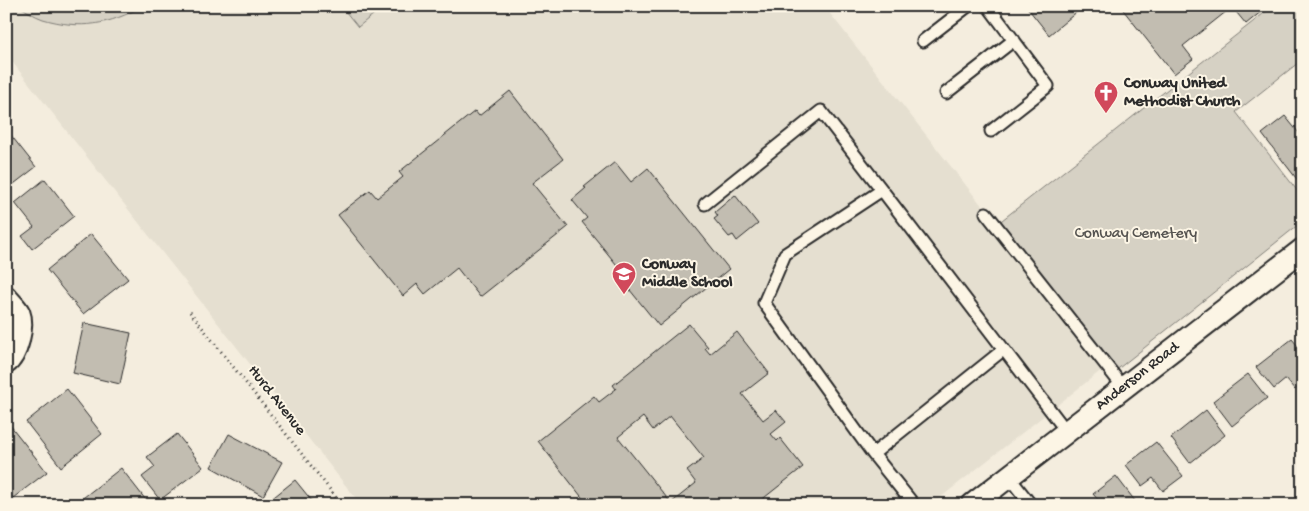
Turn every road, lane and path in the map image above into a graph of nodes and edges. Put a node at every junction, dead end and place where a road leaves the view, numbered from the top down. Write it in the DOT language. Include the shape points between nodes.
graph roads {
  1 [pos="968,6"];
  2 [pos="988,6"];
  3 [pos="1014,40"];
  4 [pos="923,42"];
  5 [pos="946,93"];
  6 [pos="991,131"];
  7 [pos="882,190"];
  8 [pos="705,204"];
  9 [pos="986,213"];
  10 [pos="1303,249"];
  11 [pos="6,297"];
  12 [pos="190,312"];
  13 [pos="1003,350"];
  14 [pos="6,363"];
  15 [pos="1124,388"];
  16 [pos="1067,432"];
  17 [pos="873,454"];
  18 [pos="1008,476"];
  19 [pos="342,505"];
  20 [pos="914,505"];
  21 [pos="972,505"];
  22 [pos="1031,505"];
  1 -- 4 [label="lane"];
  2 -- 3 [label="lane"];
  3 -- 5 [label="lane"];
  3 -- 6 [label="lane" via="1048,86"];
  7 -- 8 [label="lane" via="821,111"];
  7 -- 13 [label="lane"];
  7 -- 17 [label="lane" via="785,254 764,303"];
  9 -- 15 [label="lane"];
  10 -- 15 [label="street, Anderson Road"];
  11 -- 14 [label="street" via="19,314 20,338 12,359"];
  12 -- 19 [label="path, Hurd Avenue"];
  13 -- 16 [label="lane"];
  13 -- 17 [label="lane"];
  15 -- 16 [label="street, Anderson Road"];
  16 -- 18 [label="street, Anderson Road"];
  17 -- 20 [label="lane"];
  18 -- 21 [label="street, Anderson Road"];
  18 -- 22 [label="lane"];
}
